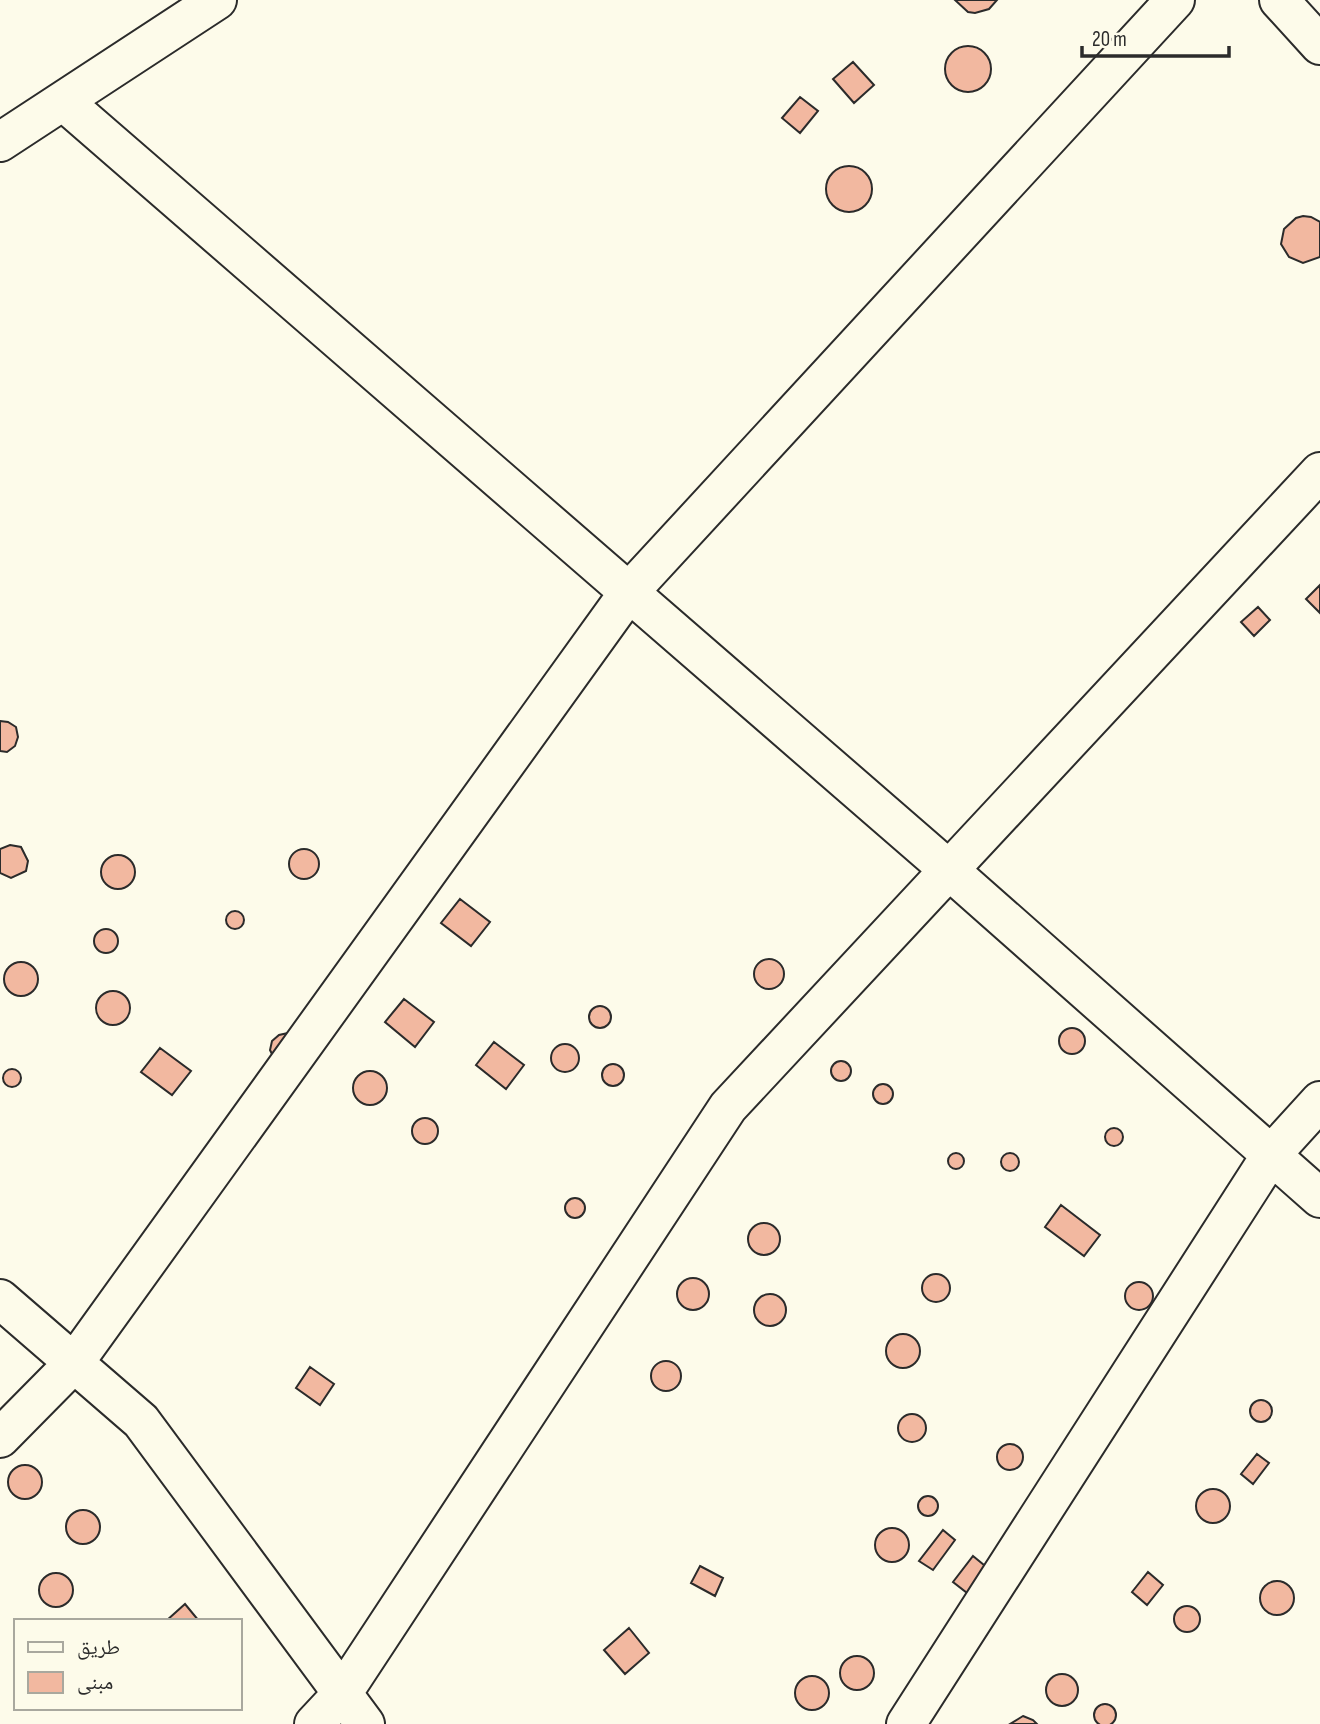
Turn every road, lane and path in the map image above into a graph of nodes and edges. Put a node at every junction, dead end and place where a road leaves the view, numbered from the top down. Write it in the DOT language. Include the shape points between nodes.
graph roads {
  1 [pos="217,0"];
  2 [pos="1175,0"];
  3 [pos="1279,0"];
  4 [pos="1320,45"];
  5 [pos="63,101"];
  6 [pos="0,142"];
  7 [pos="1320,472"];
  8 [pos="629,592"];
  9 [pos="950,870"];
  10 [pos="1320,1101"];
  11 [pos="1271,1155"];
  12 [pos="1320,1198"];
  13 [pos="0,1299"];
  14 [pos="74,1363"];
  15 [pos="0,1438"];
  16 [pos="342,1694"];
  17 [pos="314,1724"];
  18 [pos="365,1724"];
  19 [pos="906,1724"];
  1 -- 5 [label="street"];
  2 -- 8 [label="street"];
  3 -- 4 [label="street"];
  5 -- 6 [label="street"];
  5 -- 8 [label="street"];
  7 -- 9 [label="street"];
  8 -- 9 [label="street"];
  8 -- 14 [label="street"];
  9 -- 11 [label="street"];
  9 -- 16 [label="street" via="728,1107"];
  10 -- 11 [label="street"];
  11 -- 12 [label="street"];
  11 -- 19 [label="street"];
  13 -- 14 [label="street"];
  14 -- 15 [label="street"];
  14 -- 16 [label="street" via="141,1421"];
  16 -- 17 [label="street"];
  16 -- 18 [label="street"];
}
